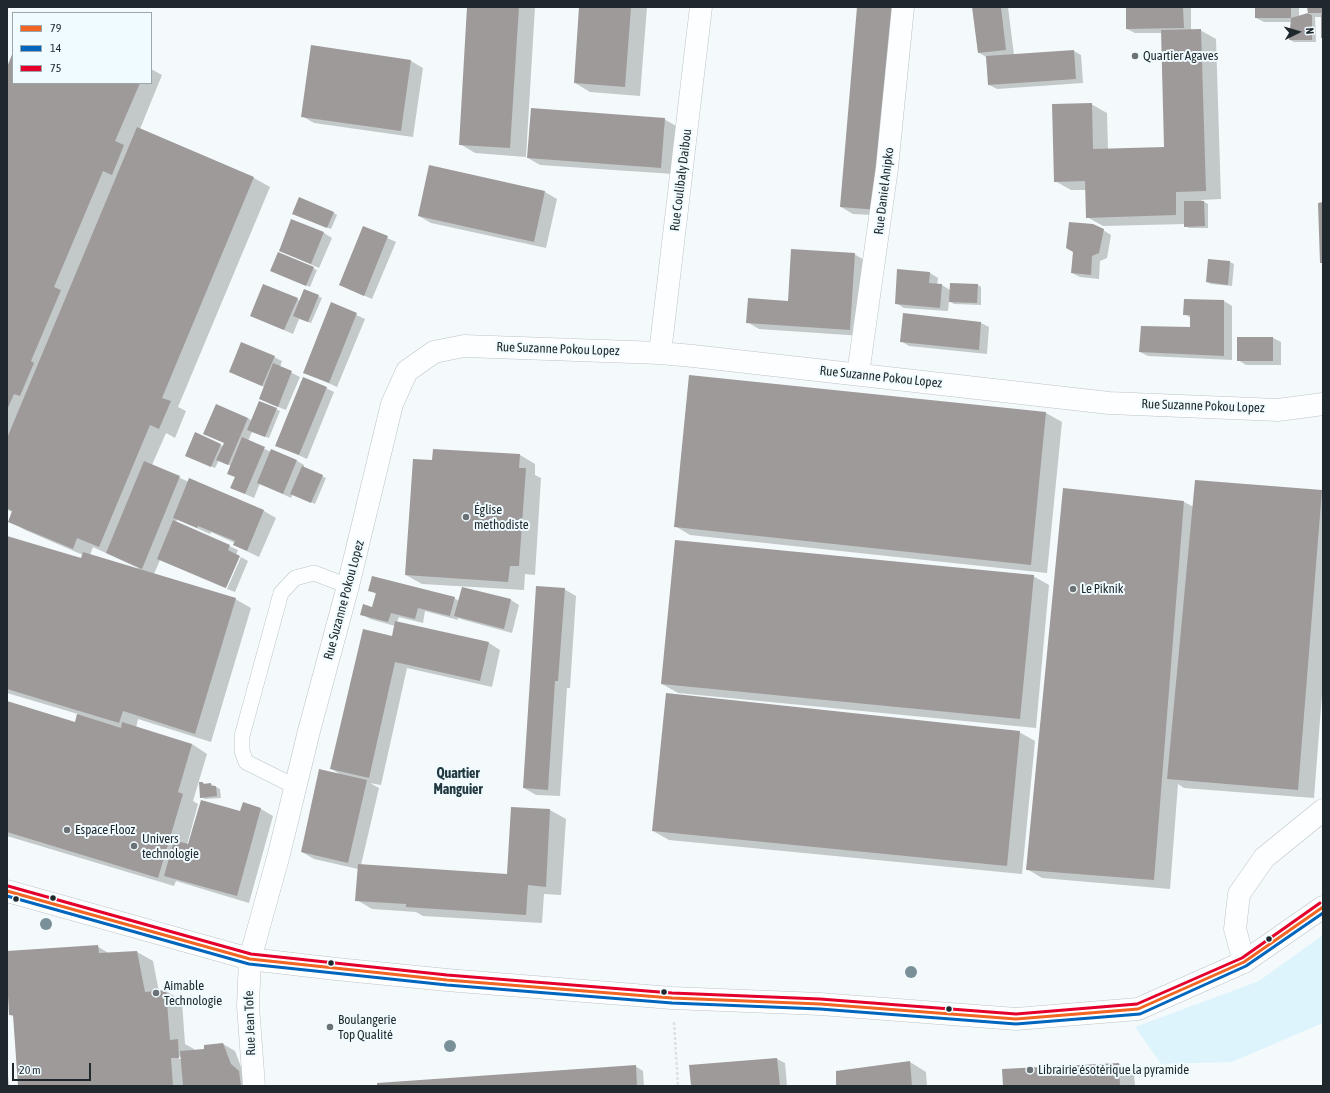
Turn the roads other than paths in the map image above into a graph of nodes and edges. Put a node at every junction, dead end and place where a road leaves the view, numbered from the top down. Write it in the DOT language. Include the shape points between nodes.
graph roads {
  1 [pos="701,7"];
  2 [pos="903,7"];
  3 [pos="660,353"];
  4 [pos="858,374"];
  5 [pos="1323,404"];
  6 [pos="348,586"];
  7 [pos="296,787"];
  8 [pos="1323,810"];
  9 [pos="7,892"];
  10 [pos="1323,907"];
  11 [pos="250,959"];
  12 [pos="1244,962"];
  13 [pos="254,1086"];
  1 -- 3 [label="street, Rue Coulibaly Daibou"];
  2 -- 4 [label="street, Rue Daniel Anipko" via="887,168"];
  3 -- 4 [label="street, Rue Suzanne Pokou Lopez"];
  3 -- 6 [label="street, Rue Suzanne Pokou Lopez" via="464,346 434,352 407,371 392,404"];
  4 -- 5 [label="street, Rue Suzanne Pokou Lopez" via="1110,403 1278,410"];
  6 -- 7 [label="street, Rue Suzanne Pokou Lopez"];
  6 -- 7 [label="lane" via="314,573 295,578 281,593 242,736 242,751 246,762"];
  7 -- 11 [label="street, Rue Suzanne Pokou Lopez"];
  8 -- 12 [label="street" via="1264,858 1239,894 1235,929"];
  9 -- 11 [label="street"];
  10 -- 12 [label="street"];
  11 -- 12 [label="street" via="336,970 672,998 820,1004 1016,1019 1138,1009"];
  11 -- 13 [label="street, Rue Jean Tofe" via="248,1006"];
}
